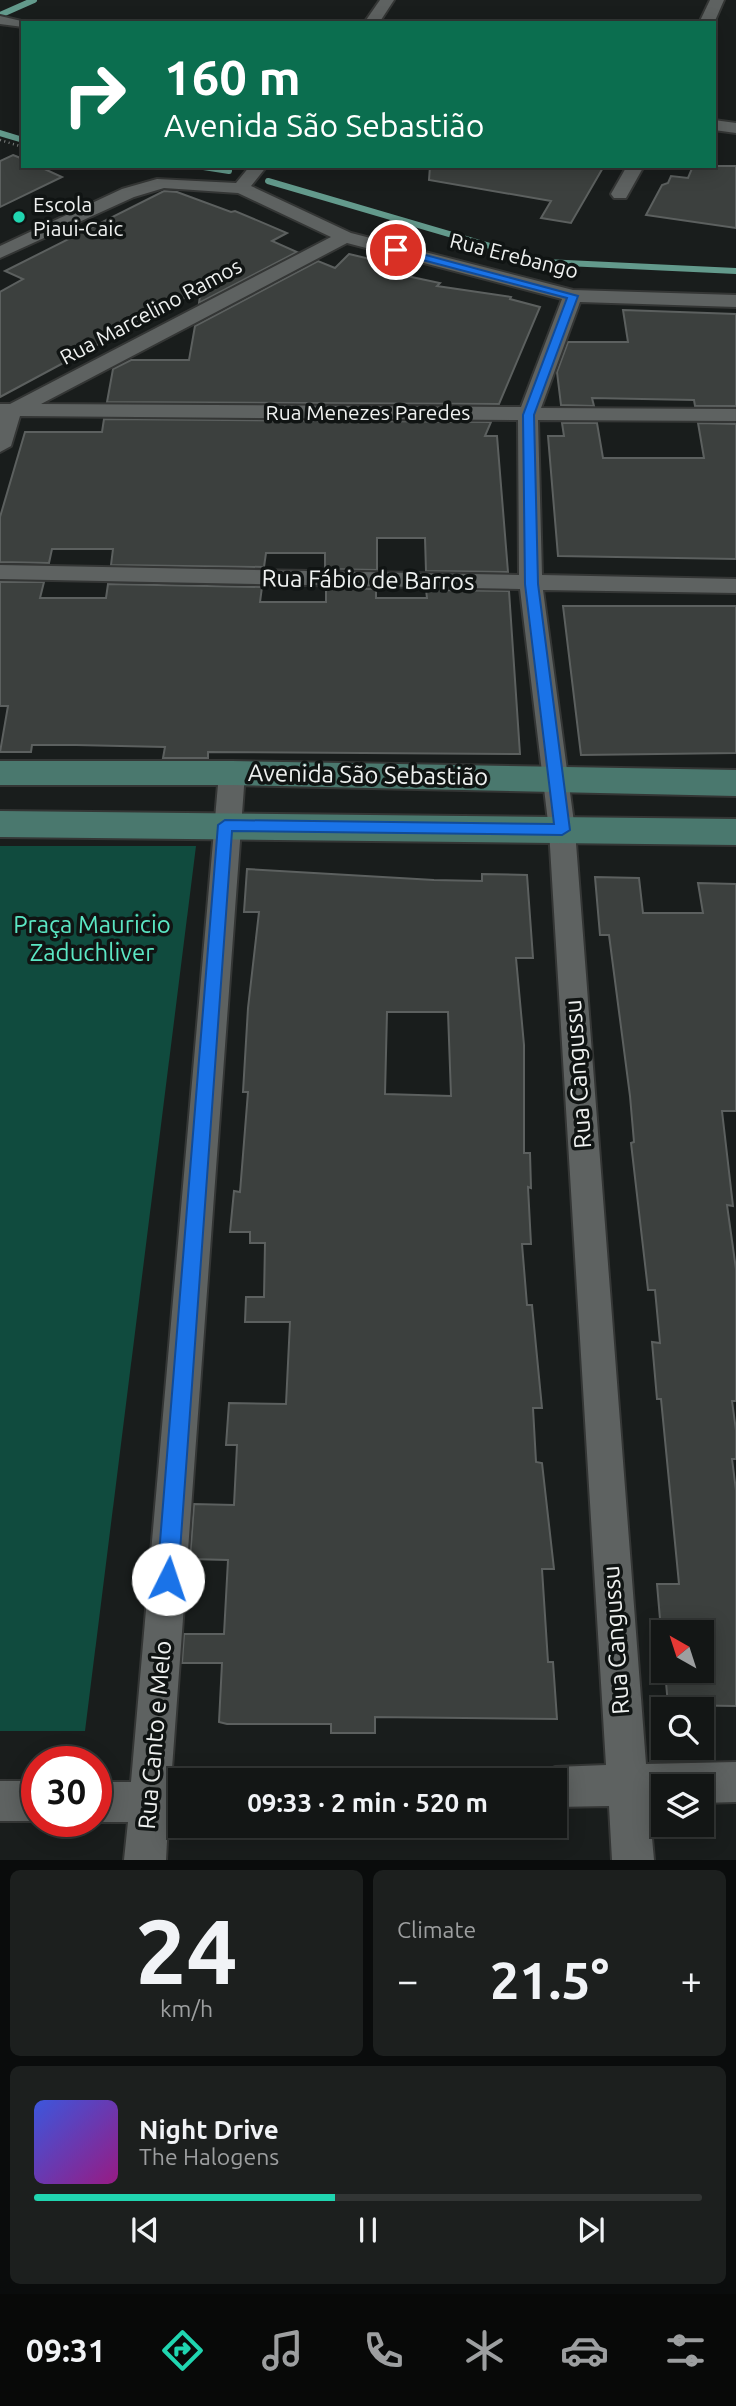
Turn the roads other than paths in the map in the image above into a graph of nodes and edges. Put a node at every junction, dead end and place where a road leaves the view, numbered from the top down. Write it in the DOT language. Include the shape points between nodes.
graph roads {
  1 [pos="387,0"];
  2 [pos="717,0"];
  3 [pos="0,20"];
  4 [pos="371,21"];
  5 [pos="707,21"];
  6 [pos="21,23"];
  7 [pos="716,125"];
  8 [pos="736,128"];
  9 [pos="257,168"];
  10 [pos="635,168"];
  11 [pos="242,188"];
  12 [pos="621,194"];
  13 [pos="345,237"];
  14 [pos="0,253"];
  15 [pos="573,296"];
  16 [pos="736,301"];
  17 [pos="6,411"];
  18 [pos="528,415"];
  19 [pos="736,415"];
  20 [pos="0,446"];
  21 [pos="0,572"];
  22 [pos="531,584"];
  23 [pos="736,586"];
  24 [pos="0,773"];
  25 [pos="232,773"];
  26 [pos="555,777"];
  27 [pos="736,783"];
  28 [pos="0,824"];
  29 [pos="225,825"];
  30 [pos="562,830"];
  31 [pos="736,832"];
  32 [pos="736,1782"];
  33 [pos="626,1784"];
  34 [pos="567,1786"];
  35 [pos="0,1801"];
  36 [pos="21,1801"];
  37 [pos="112,1802"];
  38 [pos="166,1802"];
  39 [pos="145,1860"];
  40 [pos="633,1860"];
  1 -- 4 [label="street"];
  2 -- 5 [label="street"];
  3 -- 6 [label="street"];
  7 -- 8 [label="street"];
  9 -- 11 [label="street"];
  10 -- 12 [label="street"];
  11 -- 13 [label="street, Rua Erebango"];
  11 -- 14 [label="street, Rua Erebango" via="163,183 128,193"];
  13 -- 15 [label="street, Rua Erebango"];
  13 -- 17 [label="street, Rua Marcelino Ramos"];
  15 -- 16 [label="street, Rua Erebango"];
  15 -- 18 [label="street, Rua Cangussu"];
  17 -- 18 [label="street, Rua Menezes Paredes"];
  17 -- 20 [label="street"];
  18 -- 19 [label="street, Rua Menezes Paredes"];
  18 -- 22 [label="street, Rua Cangussu"];
  21 -- 22 [label="street, Rua Fábio de Barros"];
  22 -- 23 [label="street, Rua Fábio de Barros"];
  22 -- 26 [label="street, Rua Cangussu"];
  24 -- 25 [label="street, Avenida São Sebastião"];
  25 -- 26 [label="street, Avenida São Sebastião"];
  25 -- 29 [label="street, Rua Canto e Melo"];
  26 -- 27 [label="street, Avenida São Sebastião"];
  26 -- 30 [label="street, Rua Cangussu"];
  28 -- 29 [label="street"];
  29 -- 30 [label="street"];
  29 -- 38 [label="street, Rua Canto e Melo"];
  30 -- 31 [label="street"];
  30 -- 33 [label="street, Rua Cangussu"];
  32 -- 33 [label="street"];
  33 -- 34 [label="street"];
  33 -- 40 [label="street, Rua Cangussu"];
  35 -- 36 [label="street"];
  37 -- 38 [label="street"];
  38 -- 39 [label="street, Rua Canto e Melo"];
}
